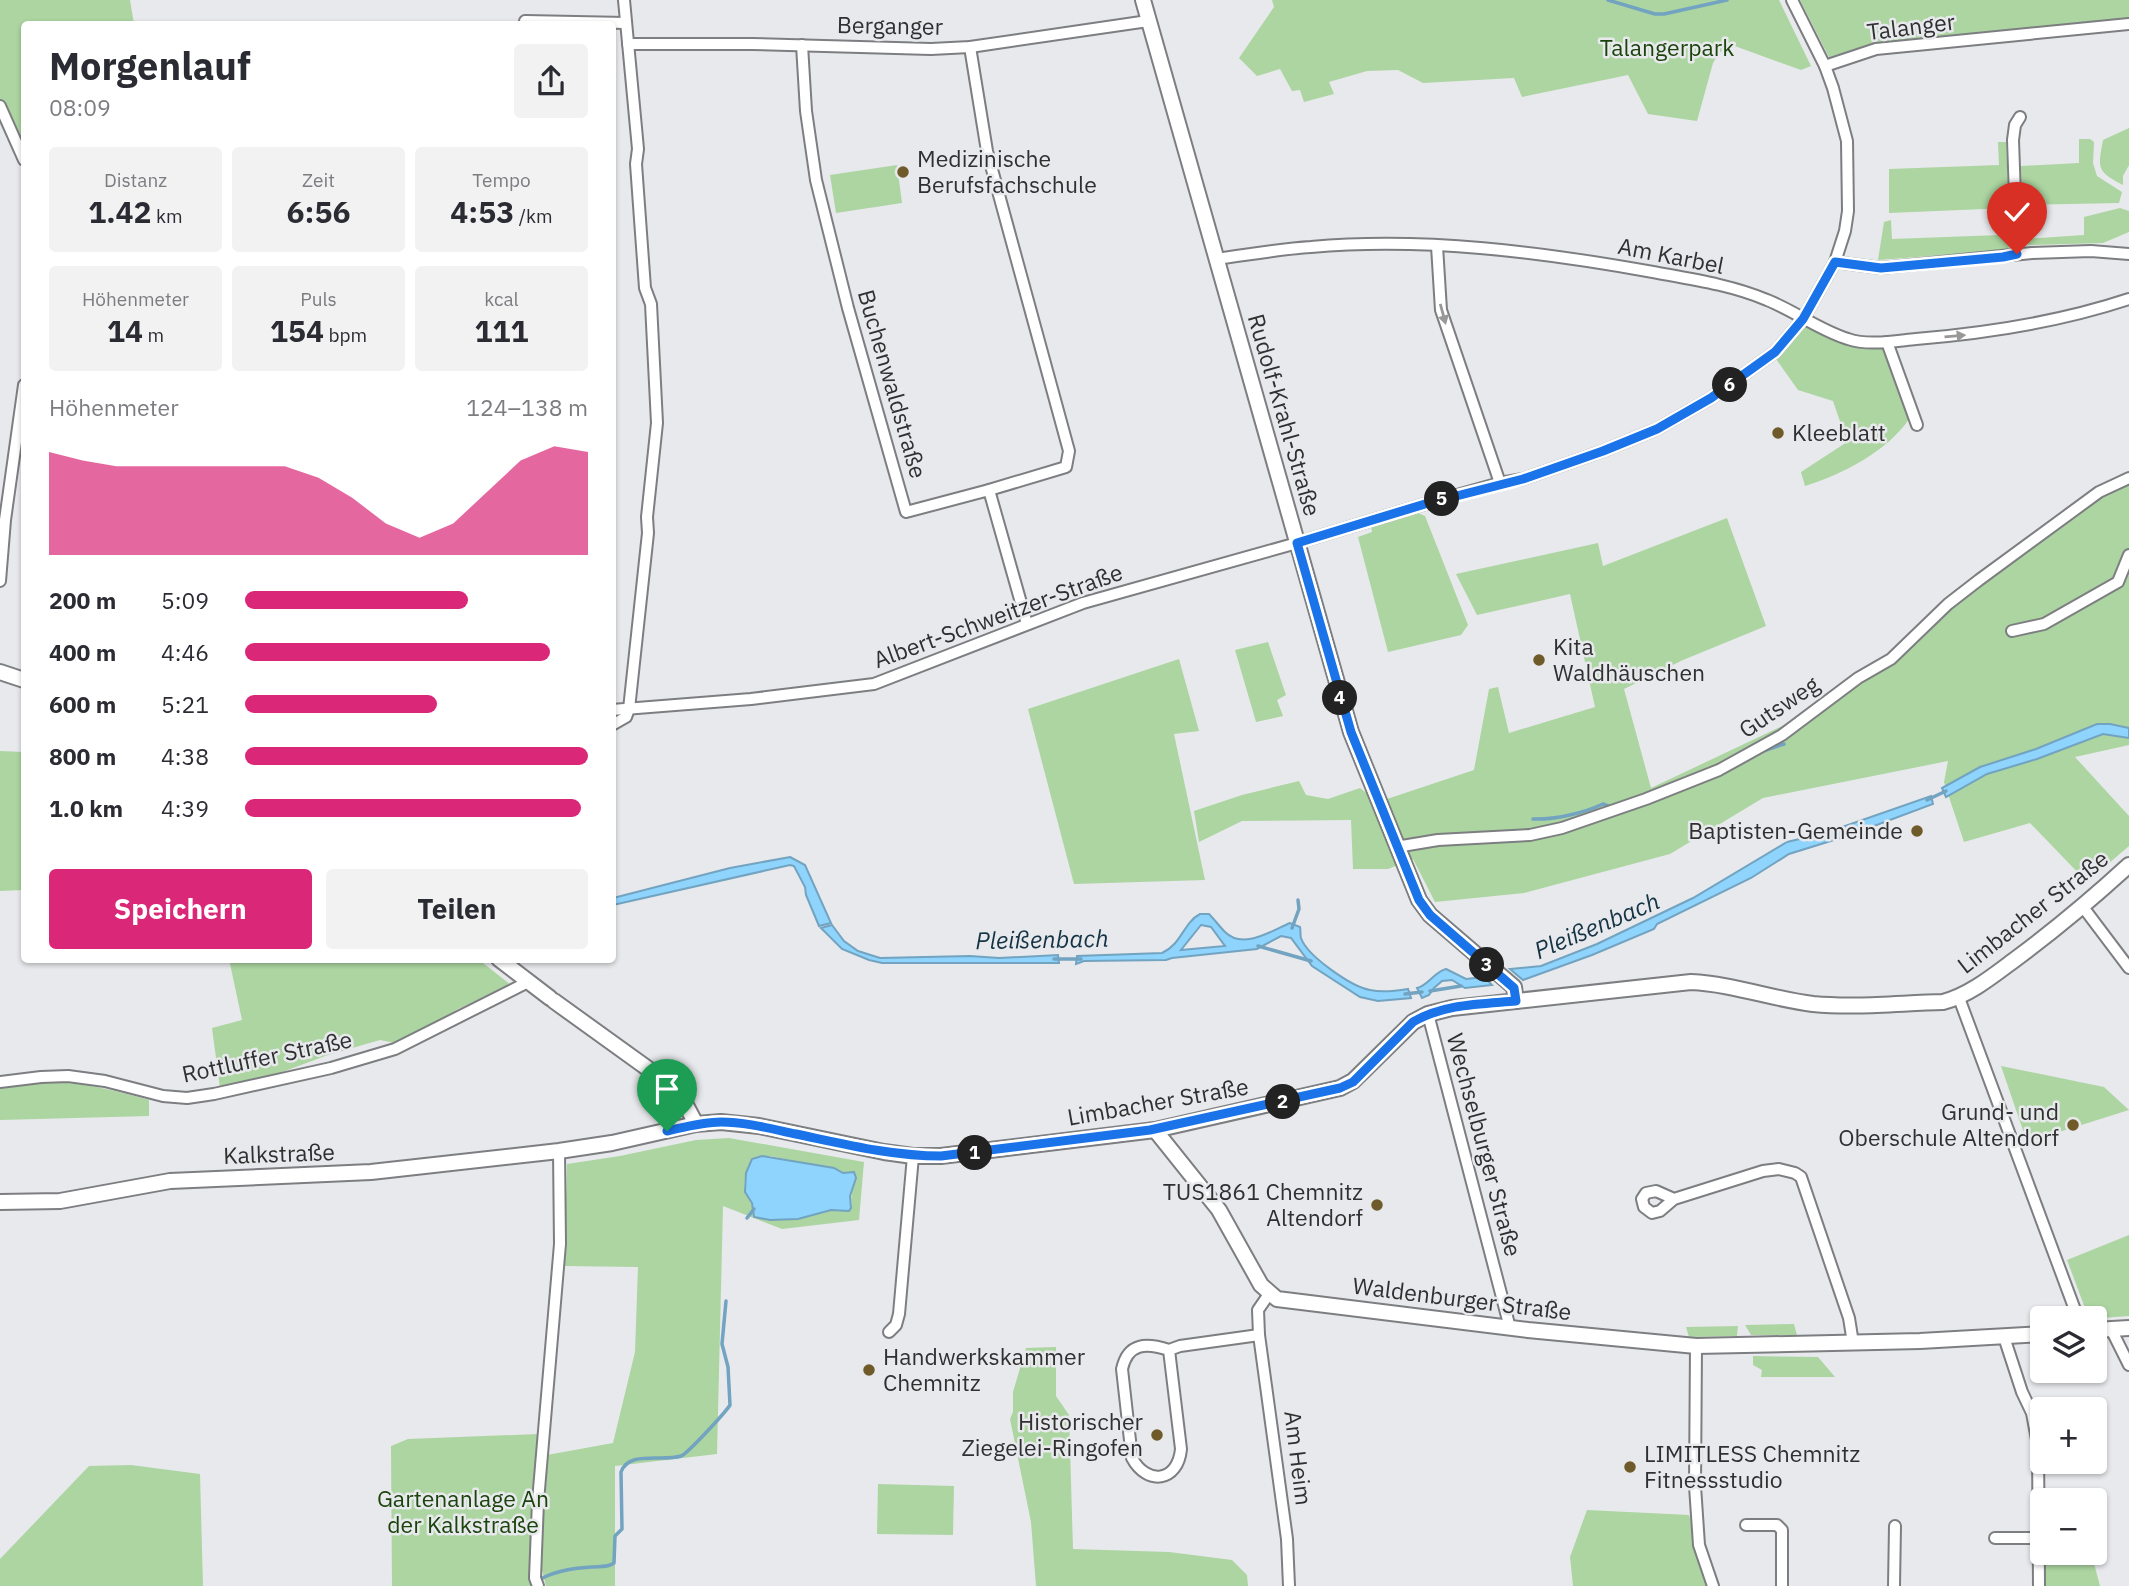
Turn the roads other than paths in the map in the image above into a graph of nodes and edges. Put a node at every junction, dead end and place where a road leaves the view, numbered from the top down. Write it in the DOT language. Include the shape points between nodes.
graph roads {
  1 [pos="624,0"];
  2 [pos="1143,0"];
  3 [pos="1792,0"];
  4 [pos="1148,21"];
  5 [pos="616,23"];
  6 [pos="626,23"];
  7 [pos="2129,24"];
  8 [pos="628,44"];
  9 [pos="802,45"];
  10 [pos="970,47"];
  11 [pos="1825,66"];
  12 [pos="0,106"];
  13 [pos="2020,117"];
  14 [pos="21,153"];
  15 [pos="1437,246"];
  16 [pos="2017,254"];
  17 [pos="2129,254"];
  18 [pos="1216,259"];
  19 [pos="1835,262"];
  20 [pos="2129,299"];
  21 [pos="1803,319"];
  22 [pos="1887,342"];
  23 [pos="21,406"];
  24 [pos="1917,425"];
  25 [pos="2129,478"];
  26 [pos="1500,483"];
  27 [pos="989,490"];
  28 [pos="1297,543"];
  29 [pos="2129,555"];
  30 [pos="0,581"];
  31 [pos="1027,624"];
  32 [pos="2012,631"];
  33 [pos="629,709"];
  34 [pos="616,710"];
  35 [pos="616,723"];
  36 [pos="1396,847"];
  37 [pos="2129,865"];
  38 [pos="2082,907"];
  39 [pos="504,963"];
  40 [pos="2129,968"];
  41 [pos="528,982"];
  42 [pos="1515,994"];
  43 [pos="1959,998"];
  44 [pos="1429,1014"];
  45 [pos="0,1082"];
  46 [pos="696,1125"];
  47 [pos="1155,1129"];
  48 [pos="559,1150"];
  49 [pos="914,1156"];
  50 [pos="1674,1199"];
  51 [pos="0,1202"];
  52 [pos="1269,1294"];
  53 [pos="2074,1306"];
  54 [pos="1510,1328"];
  55 [pos="2129,1328"];
  56 [pos="2107,1329"];
  57 [pos="2111,1329"];
  58 [pos="889,1332"];
  59 [pos="1259,1335"];
  60 [pos="2030,1335"];
  61 [pos="2004,1336"];
  62 [pos="1853,1343"];
  63 [pos="1696,1346"];
  64 [pos="1169,1350"];
  65 [pos="2129,1365"];
  66 [pos="2038,1488"];
  67 [pos="1746,1525"];
  68 [pos="1895,1527"];
  69 [pos="1994,1538"];
  70 [pos="2030,1538"];
  71 [pos="2039,1565"];
  72 [pos="537,1582"];
  73 [pos="1289,1586"];
  74 [pos="1713,1586"];
  75 [pos="1782,1586"];
  76 [pos="1894,1586"];
  77 [pos="2039,1586"];
  1 -- 6 [label="street"];
  2 -- 4 [label="street, Rudolf-Krahl-Straße"];
  3 -- 11 [label="street, Albert-Schweitzer-Straße"];
  4 -- 10 [label="street, Berganger"];
  4 -- 18 [label="street, Rudolf-Krahl-Straße"];
  5 -- 6 [label="street"];
  6 -- 8 [label="street"];
  7 -- 11 [label="street, Talanger" via="1876,49"];
  8 -- 9 [label="street, Berganger"];
  8 -- 33 [label="street" via="657,423"];
  9 -- 10 [label="street, Berganger"];
  9 -- 27 [label="street, Buchenwaldstraße" via="816,180 906,512"];
  10 -- 27 [label="street" via="987,151 1069,451 1066,467"];
  11 -- 19 [label="street, Albert-Schweitzer-Straße" via="1847,143 1848,211"];
  12 -- 14 [label="street"];
  13 -- 16 [label="street" via="2014,141"];
  15 -- 18 [label="street, Am Karbel" via="1310,247"];
  15 -- 21 [label="street, Am Karbel" via="1535,254 1654,273 1742,291"];
  15 -- 26 [label="street, one-way" via="1441,310"];
  16 -- 17 [label="street"];
  16 -- 19 [label="street" via="1881,268"];
  18 -- 28 [label="street, Rudolf-Krahl-Straße"];
  19 -- 21 [label="street, Albert-Schweitzer-Straße"];
  22 -- 20 [label="street, Am Karbel, one-way" via="2034,325"];
  21 -- 22 [label="street, Am Karbel" via="1850,341"];
  21 -- 26 [label="street, Albert-Schweitzer-Straße" via="1775,352 1711,398 1657,429 1523,479"];
  22 -- 24 [label="street"];
  23 -- 30 [label="street"];
  25 -- 36 [label="street, Gutsweg" via="2099,492 1979,580 1891,659 1782,735 1719,770 1562,828"];
  26 -- 28 [label="street, Albert-Schweitzer-Straße"];
  27 -- 31 [label="street"];
  28 -- 31 [label="street, Albert-Schweitzer-Straße" via="1083,603"];
  28 -- 36 [label="street, Rudolf-Krahl-Straße" via="1351,732"];
  29 -- 32 [label="street" via="2118,582 2045,624"];
  31 -- 33 [label="street, Albert-Schweitzer-Straße" via="874,684"];
  33 -- 34 [label="street"];
  33 -- 35 [label="street"];
  36 -- 42 [label="street, Rudolf-Krahl-Straße" via="1430,915"];
  37 -- 38 [label="street, Limbacher Straße"];
  38 -- 40 [label="street"];
  38 -- 43 [label="street, Limbacher Straße"];
  39 -- 41 [label="street"];
  41 -- 45 [label="street, Rottluffer Straße" via="395,1049 214,1094 163,1096 68,1076"];
  41 -- 46 [label="street" via="672,1086"];
  42 -- 43 [label="street, Limbacher Straße" via="1691,982 1826,1004"];
  42 -- 44 [label="street, Limbacher Straße"];
  43 -- 53 [label="street"];
  44 -- 47 [label="street, Limbacher Straße" via="1413,1022 1353,1082 1340,1088"];
  44 -- 54 [label="street, Wechselburger Straße"];
  46 -- 48 [label="street, Kalkstraße"];
  46 -- 49 [label="street, Limbacher Straße" via="759,1126"];
  47 -- 49 [label="street, Limbacher Straße" via="1010,1149"];
  47 -- 52 [label="street" via="1219,1210"];
  48 -- 51 [label="street, Kalkstraße" via="346,1174 155,1183 60,1200"];
  48 -- 72 [label="street" via="561,1244 538,1501"];
  49 -- 58 [label="street" via="899,1314"];
  50 -- 62 [label="street" via="1772,1169 1801,1177 1849,1318"];
  52 -- 54 [label="street, Waldenburger Straße" via="1277,1299"];
  52 -- 59 [label="street, Am Heim" via="1258,1310"];
  54 -- 63 [label="street, Waldenburger Straße"];
  55 -- 57 [label="street"];
  56 -- 57 [label="street"];
  57 -- 65 [label="street"];
  59 -- 64 [label="street"];
  59 -- 73 [label="street, Am Heim" via="1287,1539"];
  60 -- 61 [label="street, Waldenburger Straße"];
  61 -- 62 [label="street, Waldenburger Straße"];
  61 -- 66 [label="street" via="2032,1413"];
  62 -- 63 [label="street, Waldenburger Straße"];
  63 -- 74 [label="street" via="1699,1545"];
  64 -- 64 [label="street" via="1155,1345 1132,1349 1122,1369 1132,1458 1139,1470 1150,1476 1172,1472 1180,1462"];
  67 -- 75 [label="street" via="1777,1525 1782,1530"];
  68 -- 76 [label="street"];
  69 -- 70 [label="street"];
  71 -- 77 [label="street"];
}
